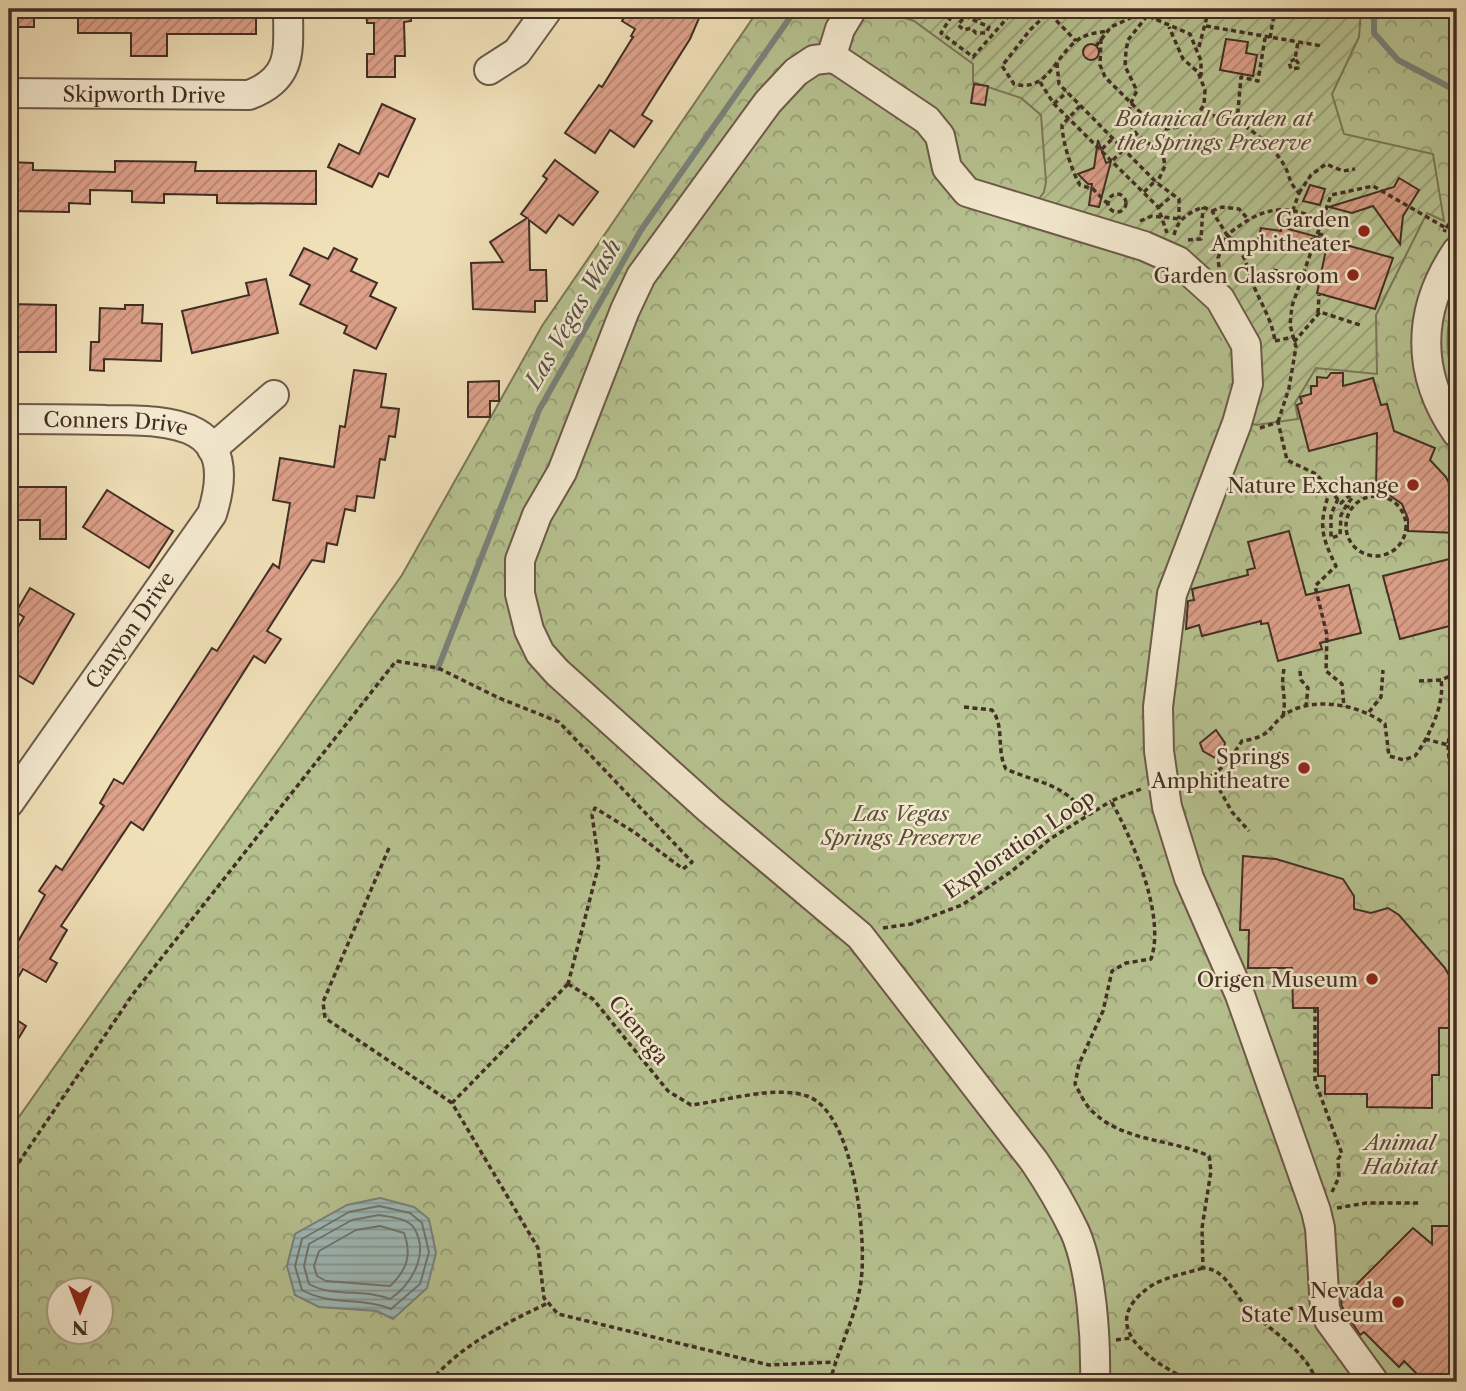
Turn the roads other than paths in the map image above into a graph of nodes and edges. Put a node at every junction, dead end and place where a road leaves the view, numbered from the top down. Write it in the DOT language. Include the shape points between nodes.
graph roads {
  1 [pos="288,9"];
  2 [pos="548,9"];
  3 [pos="852,9"];
  4 [pos="831,58"];
  5 [pos="489,71"];
  6 [pos="9,93"];
  7 [pos="1449,238"];
  8 [pos="274,395"];
  9 [pos="9,419"];
  10 [pos="1457,433"];
  11 [pos="212,449"];
  12 [pos="9,803"];
  13 [pos="1095,1382"];
  14 [pos="1374,1382"];
  1 -- 6 [label="street, Skipworth Drive" via="286,65 276,80 249,95"];
  2 -- 5 [label="street" via="517,52"];
  3 -- 4 [label="street"];
  4 -- 13 [label="street" via="814,60 796,72 768,102 641,276 562,472 525,539 520,594 528,630 557,672 860,936 1034,1161 1054,1191 1082,1252"];
  4 -- 14 [label="street" via="927,120 940,136 947,168 967,192 1163,253 1191,270 1210,289 1246,345 1248,384 1237,423 1172,594 1158,707 1160,769 1189,878 1240,995 1320,1206 1329,1320"];
  7 -- 10 [label="street" via="1426,349 1430,382"];
  8 -- 11 [label="street"];
  9 -- 11 [label="street, Conners Drive" via="161,420 189,427"];
  11 -- 12 [label="street, Canyon Drive" via="221,485 212,514"];
}
